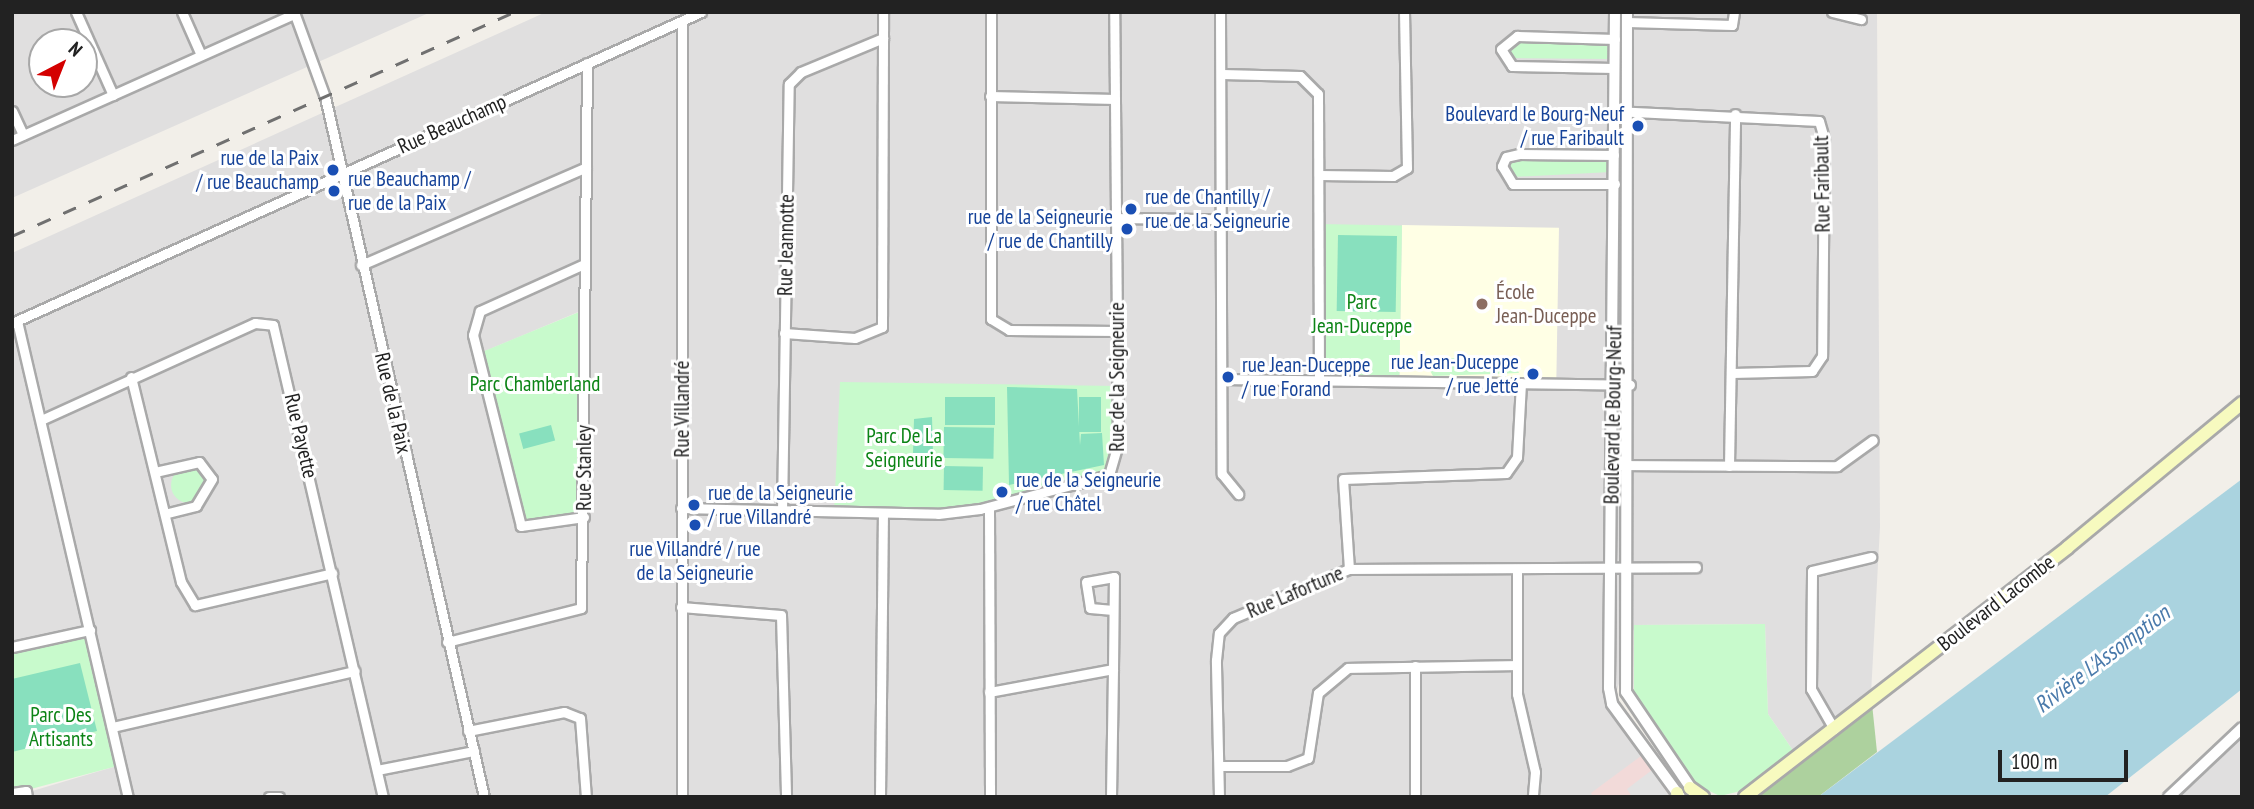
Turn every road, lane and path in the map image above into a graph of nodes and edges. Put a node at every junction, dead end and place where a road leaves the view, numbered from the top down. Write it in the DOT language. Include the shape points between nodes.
graph roads {
  1 [pos="76,12"];
  2 [pos="182,12"];
  3 [pos="701,12"];
  4 [pos="883,12"];
  5 [pos="991,12"];
  6 [pos="1114,12"];
  7 [pos="1220,12"];
  8 [pos="1404,12"];
  9 [pos="1615,12"];
  10 [pos="1734,12"];
  11 [pos="1832,12"];
  12 [pos="294,13"];
  13 [pos="1627,17"];
  14 [pos="1861,19"];
  15 [pos="682,21"];
  16 [pos="883,38"];
  17 [pos="1615,39"];
  18 [pos="201,55"];
  19 [pos="587,63"];
  20 [pos="1614,68"];
  21 [pos="1222,74"];
  22 [pos="113,95"];
  23 [pos="990,96"];
  24 [pos="1115,99"];
  25 [pos="12,111"];
  26 [pos="1614,111"];
  27 [pos="1629,112"];
  28 [pos="1735,114"];
  29 [pos="23,135"];
  30 [pos="12,140"];
  31 [pos="1614,155"];
  32 [pos="586,167"];
  33 [pos="340,174"];
  34 [pos="1320,175"];
  35 [pos="1615,184"];
  36 [pos="1116,218"];
  37 [pos="1219,219"];
  38 [pos="584,264"];
  39 [pos="361,265"];
  40 [pos="15,322"];
  41 [pos="1117,331"];
  42 [pos="784,333"];
  43 [pos="1732,373"];
  44 [pos="131,377"];
  45 [pos="1222,379"];
  46 [pos="1320,381"];
  47 [pos="1521,383"];
  48 [pos="1614,384"];
  49 [pos="1630,384"];
  50 [pos="2242,403"];
  51 [pos="41,420"];
  52 [pos="1873,440"];
  53 [pos="1612,465"];
  54 [pos="1629,466"];
  55 [pos="1729,466"];
  56 [pos="155,472"];
  57 [pos="1238,494"];
  58 [pos="989,507"];
  59 [pos="681,508"];
  60 [pos="782,512"];
  61 [pos="165,514"];
  62 [pos="883,516"];
  63 [pos="584,517"];
  64 [pos="1871,557"];
  65 [pos="1696,567"];
  66 [pos="1349,569"];
  67 [pos="1517,570"];
  68 [pos="1610,570"];
  69 [pos="1626,570"];
  70 [pos="332,573"];
  71 [pos="681,607"];
  72 [pos="1113,610"];
  73 [pos="90,629"];
  74 [pos="447,642"];
  75 [pos="12,648"];
  76 [pos="1516,665"];
  77 [pos="1415,666"];
  78 [pos="1113,669"];
  79 [pos="355,671"];
  80 [pos="989,692"];
  81 [pos="112,727"];
  82 [pos="2242,728"];
  83 [pos="1834,729"];
  84 [pos="468,731"];
  85 [pos="474,751"];
  86 [pos="1219,766"];
  87 [pos="377,771"];
  88 [pos="12,793"];
  89 [pos="1684,794"];
  90 [pos="27,797"];
  91 [pos="128,797"];
  92 [pos="269,797"];
  93 [pos="279,797"];
  94 [pos="383,797"];
  95 [pos="484,797"];
  96 [pos="586,797"];
  97 [pos="682,797"];
  98 [pos="786,797"];
  99 [pos="880,797"];
  100 [pos="990,797"];
  101 [pos="1111,797"];
  102 [pos="1219,797"];
  103 [pos="1415,797"];
  104 [pos="1533,797"];
  105 [pos="1703,797"];
  106 [pos="1745,797"];
  107 [pos="2169,797"];
  1 -- 22 [label="street"];
  2 -- 18 [label="street"];
  3 -- 15 [label="street, Rue Beauchamp"];
  4 -- 16 [label="street"];
  5 -- 23 [label="street"];
  6 -- 24 [label="street, Rue de la Seigneurie"];
  7 -- 21 [label="street"];
  8 -- 34 [label="street" via="1407,168 1393,176"];
  9 -- 17 [label="street, Boulevard le Bourg-Neuf"];
  10 -- 13 [label="street" via="1732,24"];
  11 -- 14 [label="street"];
  12 -- 18 [label="street"];
  12 -- 33 [label="street, Rue de la Paix" via="318,71"];
  13 -- 27 [label="street, Boulevard le Bourg-Neuf"];
  15 -- 19 [label="street, Rue Beauchamp"];
  15 -- 59 [label="street, Rue Villandré"];
  16 -- 42 [label="street, Rue Jeannotte" via="801,72 789,84"];
  16 -- 42 [label="street" via="882,327 855,338"];
  17 -- 20 [label="street, Boulevard le Bourg-Neuf"];
  17 -- 20 [label="street" via="1517,36 1501,49 1512,66"];
  18 -- 22 [label="street"];
  19 -- 32 [label="street, Rue Stanley"];
  19 -- 33 [label="street, Rue Beauchamp"];
  20 -- 26 [label="street, Boulevard le Bourg-Neuf"];
  21 -- 34 [label="street" via="1308,79 1318,94"];
  21 -- 37 [label="street"];
  22 -- 29 [label="street"];
  23 -- 24 [label="street"];
  23 -- 41 [label="street" via="989,307 995,327"];
  24 -- 36 [label="street, Rue de la Seigneurie"];
  25 -- 29 [label="street"];
  26 -- 27 [label="street, Rue Faribault"];
  26 -- 31 [label="street, Boulevard le Bourg-Neuf"];
  27 -- 28 [label="street, Rue Faribault"];
  27 -- 49 [label="street, Boulevard le Bourg-Neuf"];
  28 -- 43 [label="street"];
  28 -- 43 [label="street, Rue Faribault" via="1806,116 1821,126 1822,346 1812,371"];
  29 -- 30 [label="street"];
  31 -- 35 [label="street, Boulevard le Bourg-Neuf"];
  31 -- 35 [label="street" via="1519,154 1506,157 1502,166 1513,184"];
  32 -- 38 [label="street, Rue Stanley"];
  32 -- 39 [label="street"];
  33 -- 39 [label="street, Rue de la Paix"];
  33 -- 40 [label="street, Rue Beauchamp"];
  34 -- 46 [label="street"];
  35 -- 48 [label="street, Boulevard le Bourg-Neuf"];
  36 -- 37 [label="street"];
  36 -- 41 [label="street, Rue de la Seigneurie"];
  37 -- 45 [label="street"];
  38 -- 63 [label="street, Rue Stanley"];
  38 -- 63 [label="street" via="480,311 472,335 522,526"];
  39 -- 74 [label="street, Rue de la Paix"];
  40 -- 51 [label="street"];
  41 -- 58 [label="street, Rue de la Seigneurie" via="1116,467 1106,477"];
  42 -- 60 [label="street, Rue Jeannotte"];
  43 -- 55 [label="street"];
  44 -- 51 [label="street, Rue Payette"];
  44 -- 56 [label="street"];
  44 -- 70 [label="street, Rue Payette" via="255,323 273,325"];
  45 -- 46 [label="street"];
  45 -- 57 [label="street" via="1222,474"];
  46 -- 47 [label="street"];
  47 -- 48 [label="street"];
  47 -- 66 [label="street" via="1517,457 1506,473 1343,479"];
  48 -- 49 [label="street"];
  48 -- 53 [label="street, Boulevard le Bourg-Neuf"];
  49 -- 54 [label="street, Boulevard le Bourg-Neuf"];
  50 -- 83 [label="main road, Boulevard Lacombe"];
  51 -- 73 [label="street"];
  52 -- 55 [label="street" via="1837,466"];
  53 -- 54 [label="street"];
  53 -- 68 [label="street, Boulevard le Bourg-Neuf"];
  54 -- 55 [label="street"];
  54 -- 69 [label="street, Boulevard le Bourg-Neuf"];
  56 -- 61 [label="street"];
  56 -- 61 [label="street" via="199,462 212,479 196,506"];
  58 -- 62 [label="street, Rue de la Seigneurie"];
  58 -- 80 [label="street"];
  59 -- 60 [label="street, Rue de la Seigneurie"];
  59 -- 71 [label="street, Rue Villandré"];
  60 -- 62 [label="street, Rue de la Seigneurie"];
  61 -- 70 [label="street" via="181,582 195,606"];
  62 -- 99 [label="street"];
  63 -- 74 [label="street, Rue Stanley" via="581,608"];
  64 -- 83 [label="street" via="1812,571 1811,689"];
  65 -- 69 [label="street, Rue Lafortune"];
  66 -- 67 [label="street, Rue Lafortune"];
  66 -- 86 [label="street, Rue Lafortune" via="1223,624 1216,660"];
  67 -- 68 [label="street, Rue Lafortune"];
  67 -- 76 [label="street"];
  68 -- 69 [label="street, Rue Lafortune"];
  68 -- 89 [label="street, Boulevard le Bourg-Neuf" via="1612,704"];
  69 -- 89 [label="street, Boulevard le Bourg-Neuf" via="1626,692"];
  70 -- 79 [label="street, Rue Payette"];
  71 -- 97 [label="street, Rue Villandré"];
  71 -- 98 [label="street" via="781,615"];
  72 -- 72 [label="street" via="1114,577 1086,582 1090,608"];
  72 -- 78 [label="street"];
  73 -- 75 [label="street"];
  73 -- 81 [label="street"];
  74 -- 84 [label="street, Rue de la Paix"];
  76 -- 77 [label="street"];
  76 -- 104 [label="street"];
  77 -- 86 [label="street" via="1335,673 1318,693 1308,758 1287,766"];
  77 -- 103 [label="street"];
  78 -- 80 [label="street"];
  78 -- 101 [label="street"];
  79 -- 81 [label="street"];
  79 -- 87 [label="street, Rue Payette"];
  80 -- 100 [label="street"];
  81 -- 91 [label="street"];
  82 -- 107 [label="street"];
  83 -- 106 [label="main road, Boulevard Lacombe"];
  84 -- 85 [label="street, Rue de la Paix"];
  84 -- 96 [label="street" via="564,712 580,718"];
  85 -- 87 [label="street"];
  85 -- 95 [label="street, Rue de la Paix"];
  86 -- 102 [label="street, Rue Lafortune"];
  87 -- 94 [label="street, Rue Payette"];
  88 -- 90 [label="street" via="26,791"];
  89 -- 105 [label="main road"];
  92 -- 93 [label="street"];
}
